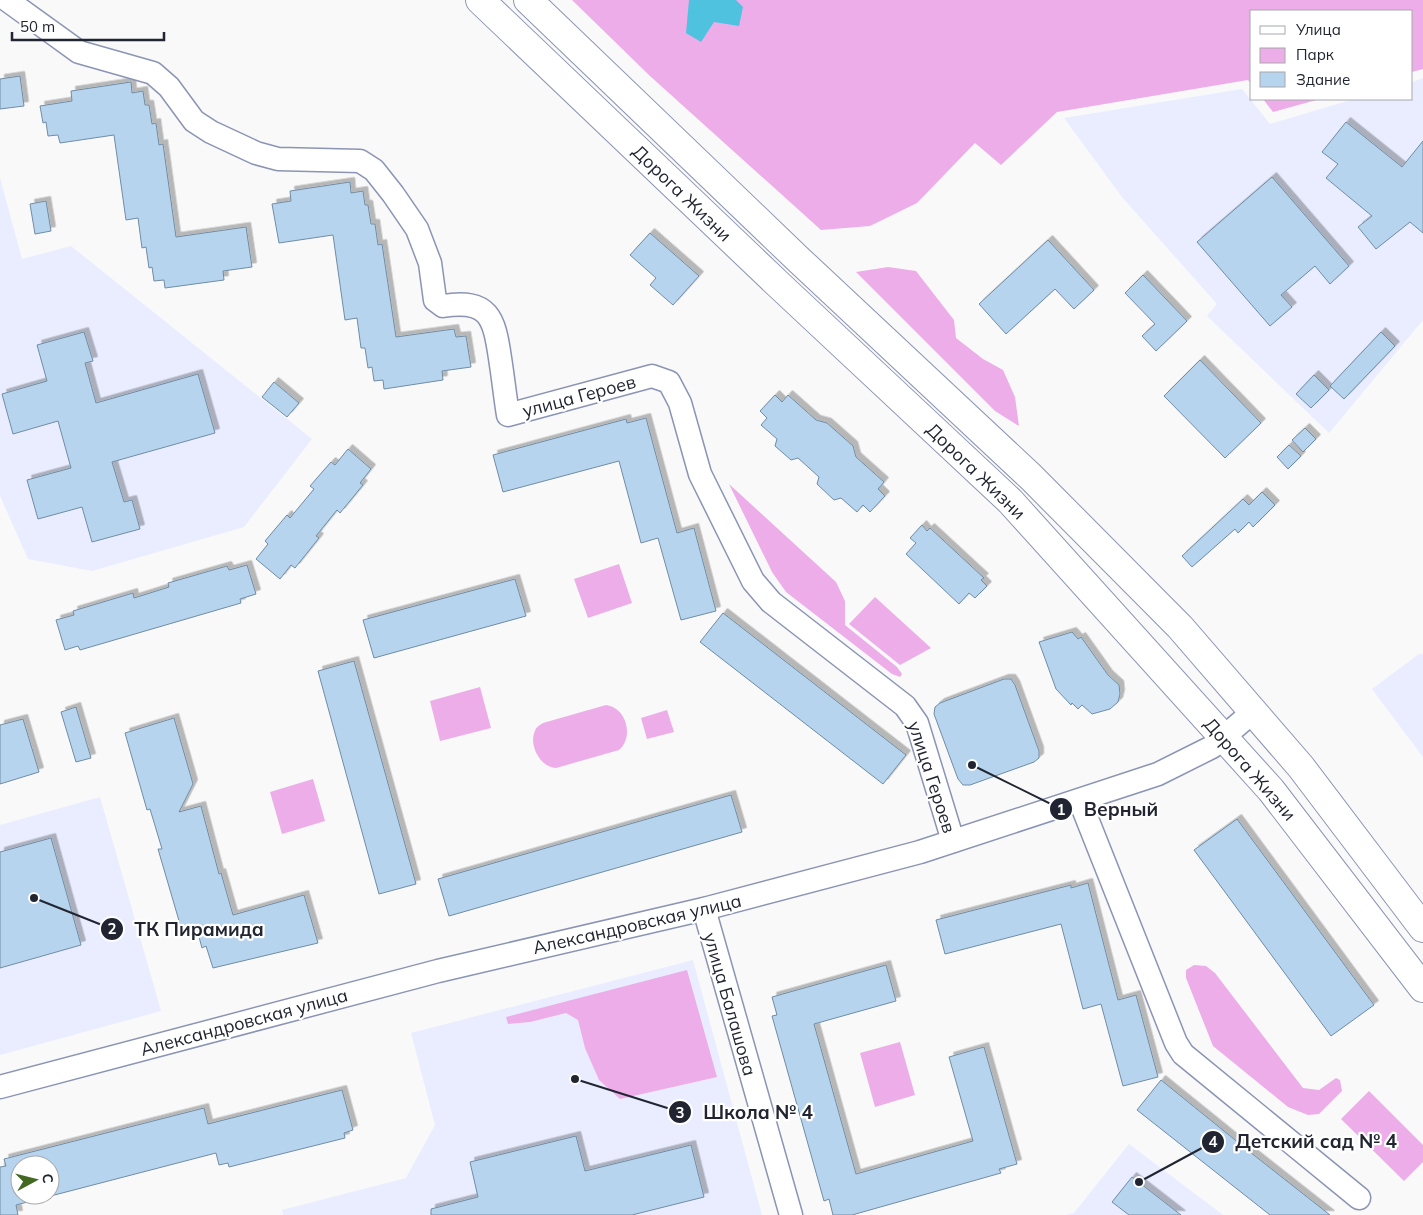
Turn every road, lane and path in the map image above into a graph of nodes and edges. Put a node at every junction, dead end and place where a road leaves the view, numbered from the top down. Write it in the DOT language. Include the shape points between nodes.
graph roads {
  1 [pos="7,0"];
  2 [pos="480,0"];
  3 [pos="528,0"];
  4 [pos="1254,711"];
  5 [pos="1224,737"];
  6 [pos="1080,801"];
  7 [pos="953,841"];
  8 [pos="704,909"];
  9 [pos="1423,928"];
  10 [pos="1423,988"];
  11 [pos="0,1087"];
  12 [pos="1359,1198"];
  13 [pos="791,1215"];
  1 -- 7 [label="street, улица Героев" via="79,52 152,73 169,87 194,121 256,153 278,159 360,160 374,170 417,229 430,263 435,300 443,306 462,303 476,306 488,315 496,328 508,416 652,376 669,382 680,402 700,474 754,580 771,602 905,706 918,723"];
  2 -- 5 [label="main road, Дорога Жизни" via="1010,501"];
  3 -- 4 [label="main road, Дорога Жизни" via="1045,491 1180,627"];
  4 -- 5 [label="street, Александровская улица"];
  4 -- 9 [label="main road, Дорога Жизни" via="1301,767"];
  5 -- 6 [label="street, Александровская улица" via="1212,747 1158,774"];
  5 -- 10 [label="main road, Дорога Жизни" via="1271,790"];
  6 -- 7 [label="street, Александровская улица"];
  6 -- 12 [label="street" via="1183,1054"];
  7 -- 8 [label="street, Александровская улица"];
  8 -- 11 [label="street, Александровская улица" via="438,971"];
  8 -- 13 [label="street, улица Балашова"];
}
